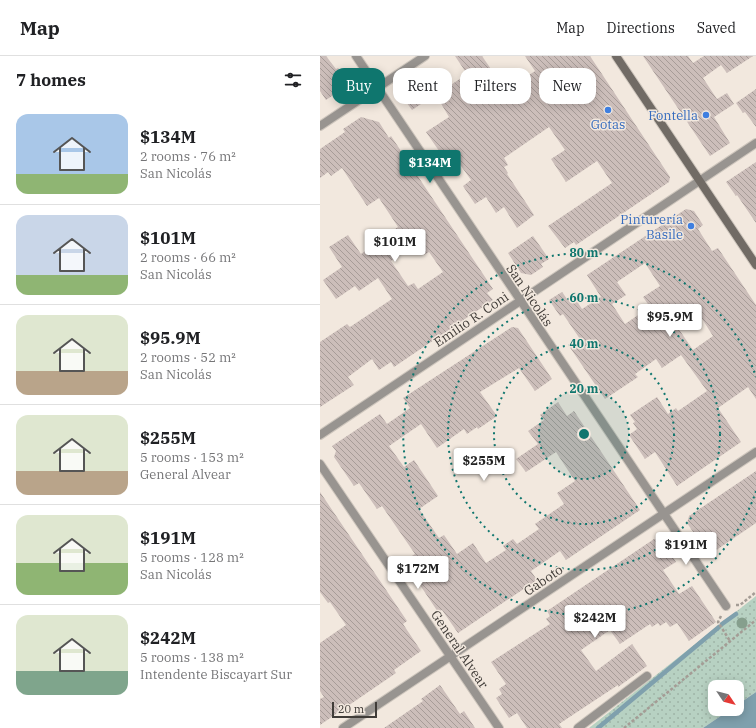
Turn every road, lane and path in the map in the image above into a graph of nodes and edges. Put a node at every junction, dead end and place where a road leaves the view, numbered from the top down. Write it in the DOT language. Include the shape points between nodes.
graph roads {
  1 [pos="356,56"];
  2 [pos="425,56"];
  3 [pos="616,56"];
  4 [pos="364,68"];
  5 [pos="385,83"];
  6 [pos="385,100"];
  7 [pos="353,104"];
  8 [pos="320,126"];
  9 [pos="756,143"];
  10 [pos="699,181"];
  11 [pos="756,265"];
  12 [pos="520,301"];
  13 [pos="320,435"];
  14 [pos="756,452"];
  15 [pos="320,464"];
  16 [pos="663,514"];
  17 [pos="756,592"];
  18 [pos="726,606"];
  19 [pos="756,620"];
  20 [pos="718,622"];
  21 [pos="730,641"];
  22 [pos="450,657"];
  23 [pos="647,676"];
  24 [pos="343,728"];
  25 [pos="499,728"];
  26 [pos="578,728"];
  27 [pos="624,728"];
  1 -- 4 [label="street, San Nicolás"];
  2 -- 5 [label="street"];
  3 -- 10 [label="main road"];
  6 -- 12 [label="street, San Nicolás"];
  7 -- 8 [label="street"];
  9 -- 10 [label="street, Emilio R. Coni"];
  10 -- 11 [label="main road"];
  10 -- 12 [label="street, Emilio R. Coni"];
  12 -- 13 [label="street, Emilio R. Coni"];
  12 -- 16 [label="street, San Nicolás"];
  14 -- 16 [label="street, Gaboto"];
  15 -- 22 [label="street, General Alvear"];
  16 -- 18 [label="street, San Nicolás"];
  16 -- 22 [label="street, Gaboto"];
  17 -- 18 [label="path" via="740,605"];
  19 -- 21 [label="path"];
  20 -- 21 [label="path"];
  21 -- 27 [label="path"];
  22 -- 24 [label="street, Gaboto"];
  22 -- 25 [label="street, General Alvear"];
  23 -- 26 [label="street"];
}
